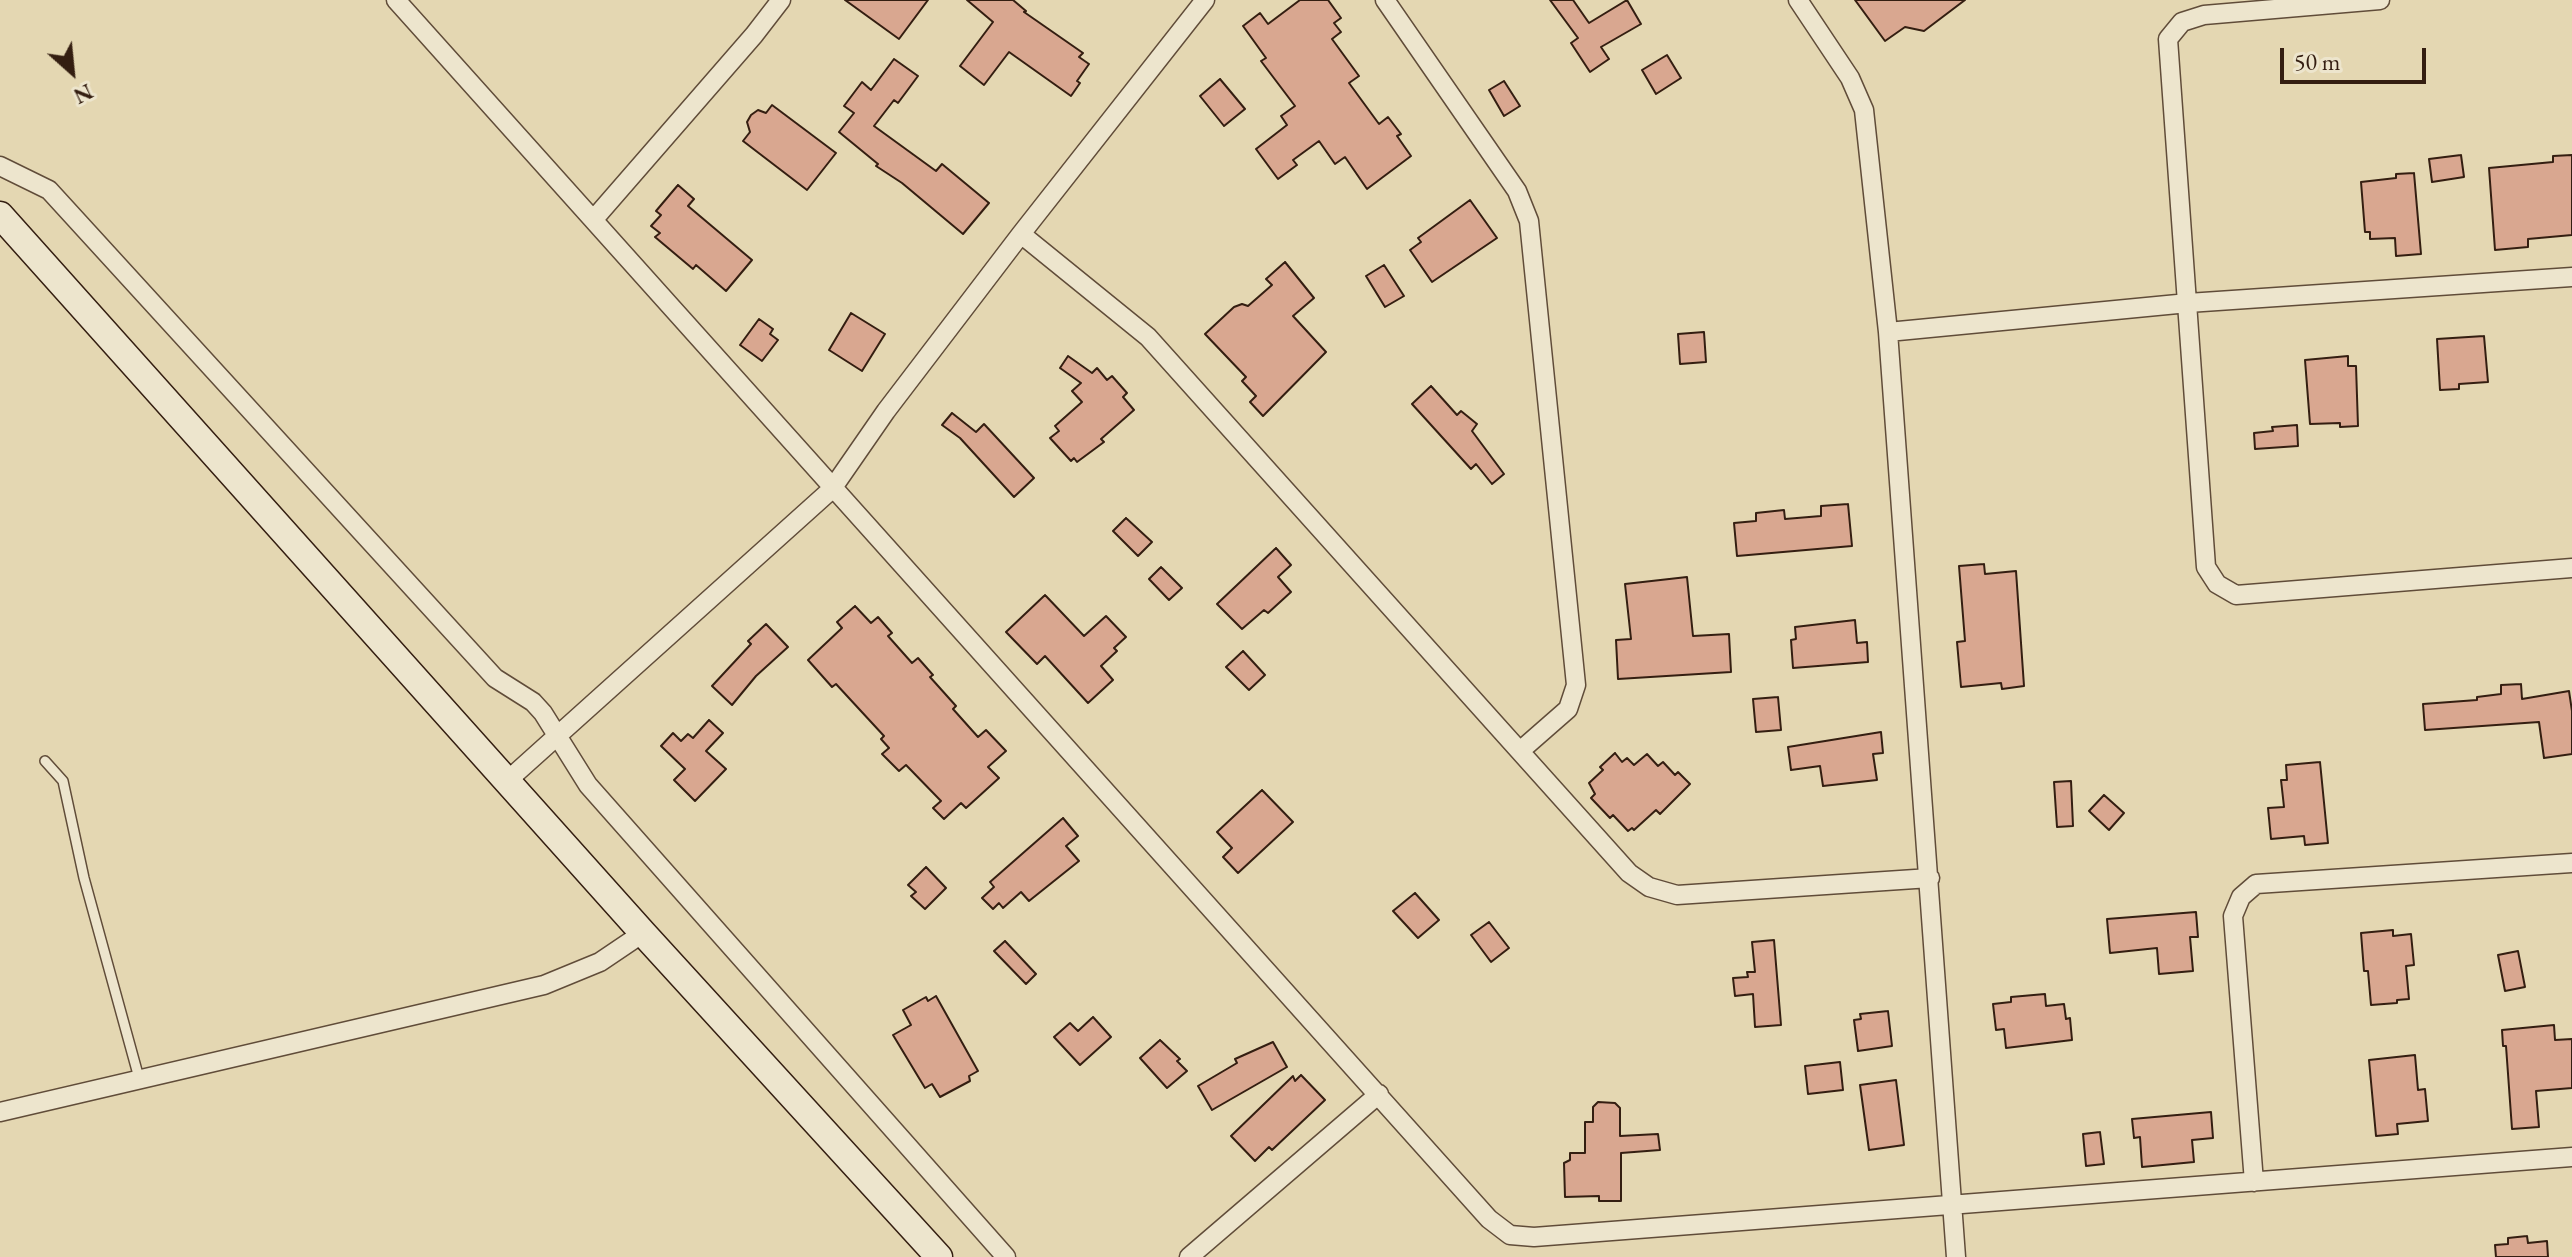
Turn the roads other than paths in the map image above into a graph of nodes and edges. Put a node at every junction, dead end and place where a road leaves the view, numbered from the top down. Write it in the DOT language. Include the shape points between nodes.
graph roads {
  1 [pos="396,0"];
  2 [pos="781,0"];
  3 [pos="1205,0"];
  4 [pos="1385,0"];
  5 [pos="1798,0"];
  6 [pos="2380,0"];
  7 [pos="0,166"];
  8 [pos="0,215"];
  9 [pos="594,219"];
  10 [pos="1021,234"];
  11 [pos="2572,277"];
  12 [pos="2188,303"];
  13 [pos="1888,332"];
  14 [pos="832,489"];
  15 [pos="2572,568"];
  16 [pos="558,736"];
  17 [pos="1520,751"];
  18 [pos="45,761"];
  19 [pos="507,781"];
  20 [pos="2572,863"];
  21 [pos="1930,878"];
  22 [pos="643,933"];
  23 [pos="139,1078"];
  24 [pos="1379,1094"];
  25 [pos="0,1112"];
  26 [pos="2572,1157"];
  27 [pos="2254,1182"];
  28 [pos="1952,1206"];
  29 [pos="939,1257"];
  30 [pos="1006,1257"];
  31 [pos="1189,1257"];
  32 [pos="1956,1257"];
  1 -- 9 [label="street"];
  2 -- 9 [label="street"];
  3 -- 10 [label="street"];
  4 -- 17 [label="street" via="1509,179 1529,221 1576,685 1568,709"];
  5 -- 13 [label="street" via="1850,78 1864,110"];
  6 -- 12 [label="street" via="2204,15 2182,22 2168,39"];
  7 -- 16 [label="street" via="49,190 495,678 533,702"];
  8 -- 19 [label="street"];
  9 -- 14 [label="street"];
  10 -- 14 [label="street"];
  10 -- 17 [label="street" via="1148,337"];
  11 -- 12 [label="street"];
  12 -- 13 [label="street"];
  12 -- 15 [label="street" via="2206,567 2217,584 2236,595"];
  13 -- 21 [label="street"];
  14 -- 16 [label="street"];
  14 -- 24 [label="street"];
  16 -- 19 [label="street"];
  16 -- 30 [label="street" via="588,785"];
  17 -- 21 [label="street" via="1629,873 1649,887 1677,895"];
  18 -- 23 [label="lane" via="63,781"];
  19 -- 22 [label="street"];
  20 -- 27 [label="street" via="2256,884 2241,897 2233,916"];
  21 -- 28 [label="street"];
  22 -- 23 [label="street" via="600,962 544,985"];
  22 -- 29 [label="street"];
  23 -- 25 [label="street"];
  24 -- 28 [label="street" via="1489,1219 1510,1235"];
  24 -- 31 [label="street"];
  26 -- 27 [label="street"];
  27 -- 28 [label="street"];
  28 -- 32 [label="street"];
}
